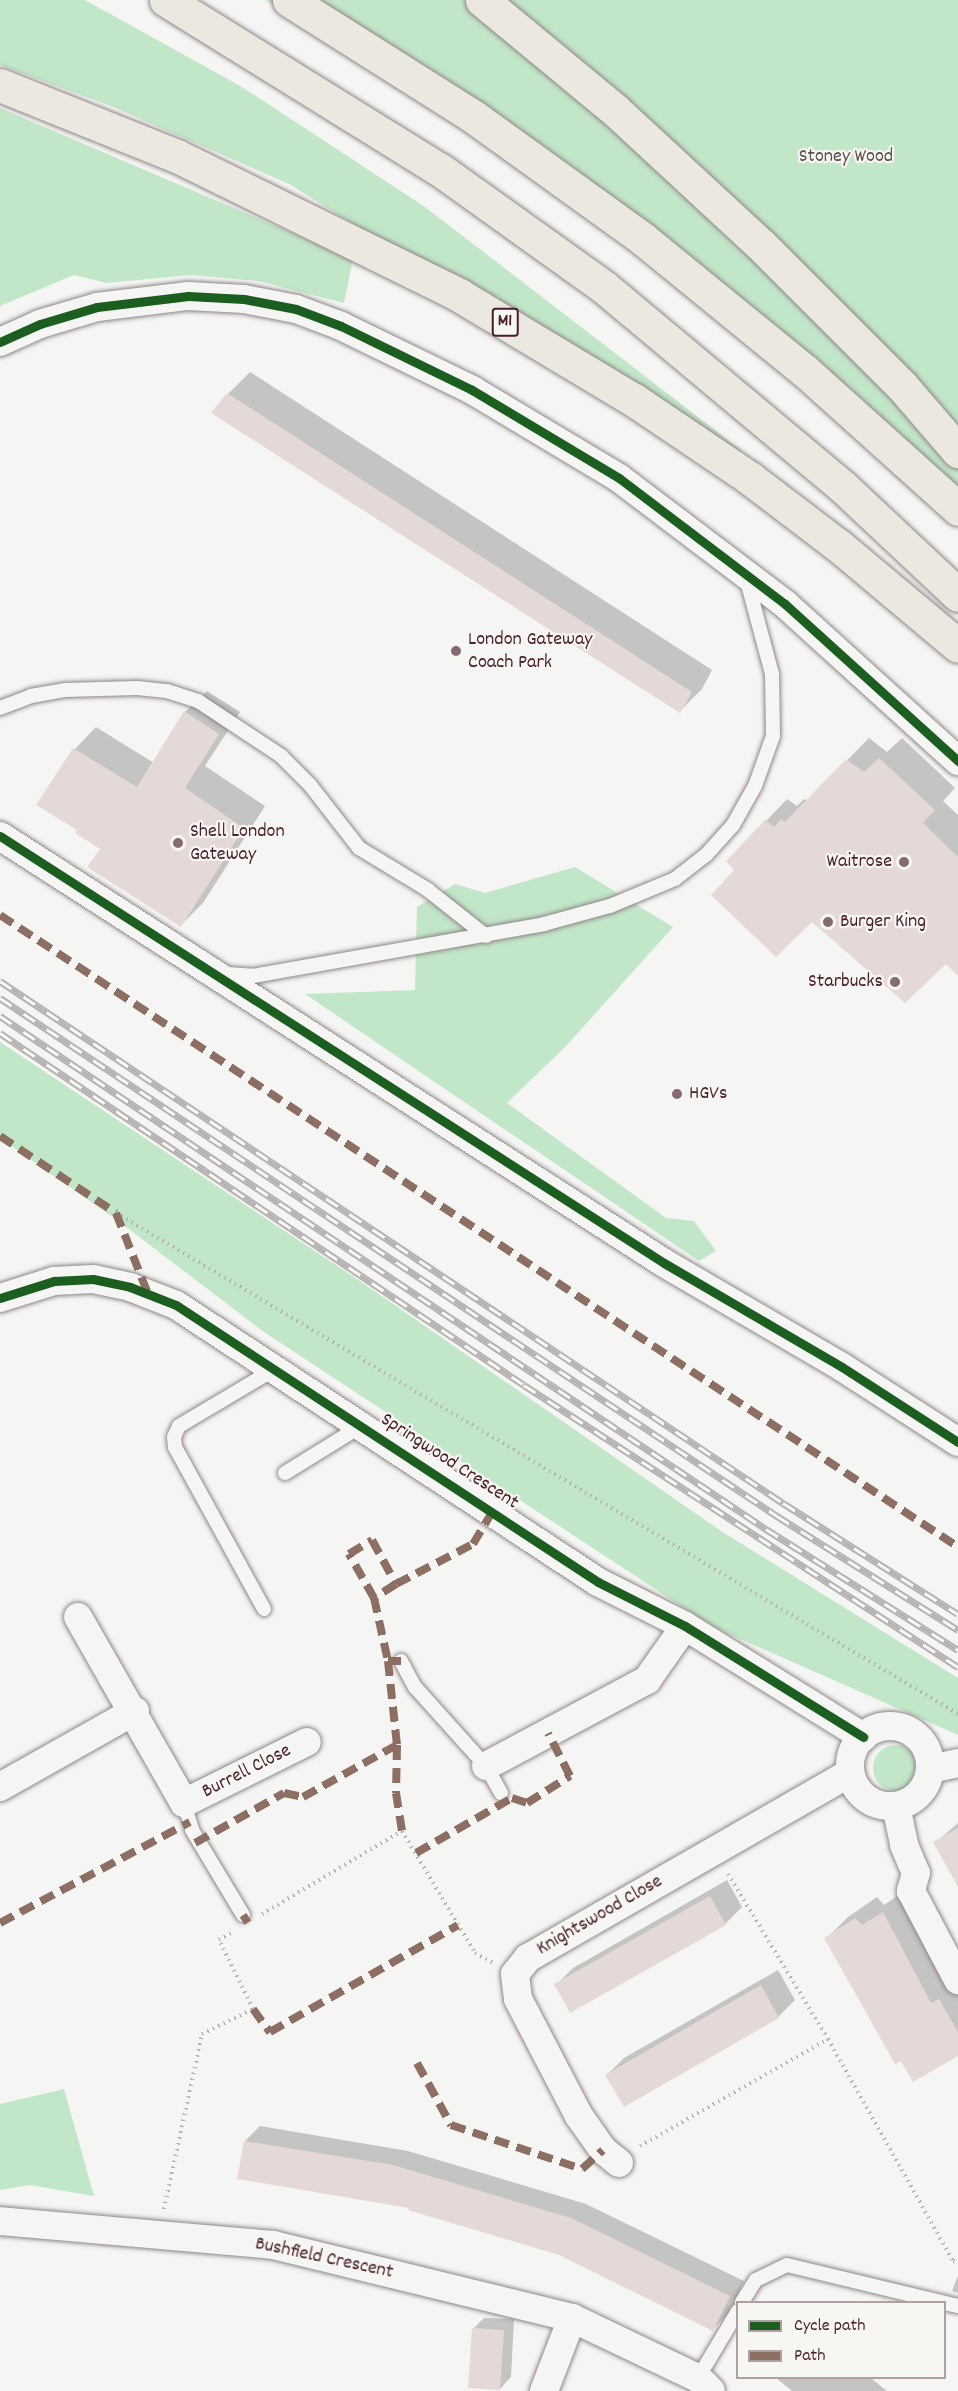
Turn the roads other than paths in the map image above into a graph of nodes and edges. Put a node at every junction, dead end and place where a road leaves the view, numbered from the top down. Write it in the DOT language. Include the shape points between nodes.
graph roads {
  1 [pos="166,0"];
  2 [pos="289,0"];
  3 [pos="482,0"];
  4 [pos="0,84"];
  5 [pos="0,342"];
  6 [pos="958,451"];
  7 [pos="958,509"];
  8 [pos="744,571"];
  9 [pos="958,595"];
  10 [pos="958,646"];
  11 [pos="0,708"];
  12 [pos="958,761"];
  13 [pos="0,836"];
  14 [pos="486,936"];
  15 [pos="215,972"];
  16 [pos="0,1298"];
  17 [pos="275,1369"];
  18 [pos="361,1426"];
  19 [pos="958,1442"];
  20 [pos="285,1473"];
  21 [pos="264,1609"];
  22 [pos="78,1617"];
  23 [pos="685,1626"];
  24 [pos="401,1661"];
  25 [pos="135,1711"];
  26 [pos="863,1737"];
  27 [pos="307,1742"];
  28 [pos="958,1763"];
  29 [pos="486,1766"];
  30 [pos="930,1769"];
  31 [pos="850,1773"];
  32 [pos="0,1787"];
  33 [pos="501,1793"];
  34 [pos="184,1803"];
  35 [pos="896,1806"];
  36 [pos="241,1922"];
  37 [pos="958,1980"];
  38 [pos="611,2156"];
  39 [pos="0,2221"];
  40 [pos="743,2301"];
  41 [pos="937,2301"];
  42 [pos="736,2315"];
  43 [pos="572,2318"];
  44 [pos="698,2386"];
  45 [pos="544,2391"];
  1 -- 9 [label="highway" via="439,169 596,281 816,463"];
  2 -- 7 [label="highway" via="474,117 643,239 805,371"];
  3 -- 6 [label="highway" via="615,110 761,245 902,386"];
  4 -- 10 [label="highway, M1" via="177,156 366,246 477,306 634,400 751,479 839,546"];
  5 -- 8 [label="street" via="40,324 144,298 244,298 296,309 341,326 472,390 619,478"];
  8 -- 12 [label="street" via="871,678"];
  8 -- 14 [label="lane" via="772,674 775,705 773,736 755,786 733,825 706,855 675,879 610,906"];
  11 -- 14 [label="lane" via="64,690 137,688 167,691 198,701 281,756 310,785 359,848 428,890"];
  13 -- 15 [label="street"];
  14 -- 15 [label="lane" via="253,976"];
  15 -- 19 [label="street" via="664,1263 842,1367"];
  16 -- 17 [label="street, Springwood Crescent" via="54,1281 93,1279 130,1287 176,1305"];
  17 -- 18 [label="street, Springwood Crescent"];
  17 -- 21 [label="lane" via="179,1426 174,1437 175,1447"];
  18 -- 20 [label="lane"];
  18 -- 23 [label="street, Springwood Crescent" via="598,1582"];
  22 -- 25 [label="street, Burrell Close"];
  23 -- 26 [label="street, Springwood Crescent"];
  23 -- 29 [label="street" via="647,1680"];
  24 -- 29 [label="lane" via="415,1686"];
  25 -- 32 [label="street"];
  25 -- 34 [label="street, Burrell Close"];
  26 -- 30 [label="street" via="888,1726 913,1734 926,1750"];
  26 -- 31 [label="street" via="852,1754"];
  27 -- 34 [label="street, Burrell Close"];
  28 -- 30 [label="street"];
  29 -- 33 [label="lane"];
  30 -- 35 [label="street" via="919,1794"];
  31 -- 35 [label="street" via="861,1795 872,1802"];
  31 -- 38 [label="street, Knightswood Close" via="528,1958 515,1974 523,2008 579,2116"];
  34 -- 36 [label="lane" via="192,1830"];
  35 -- 37 [label="street" via="904,1845 916,1874 911,1891"];
  39 -- 43 [label="street, Bushfield Crescent" via="273,2245"];
  40 -- 41 [label="lane" via="756,2280 787,2265"];
  42 -- 44 [label="lane"];
  43 -- 44 [label="street, Bushfield Crescent"];
  43 -- 45 [label="street"];
}
